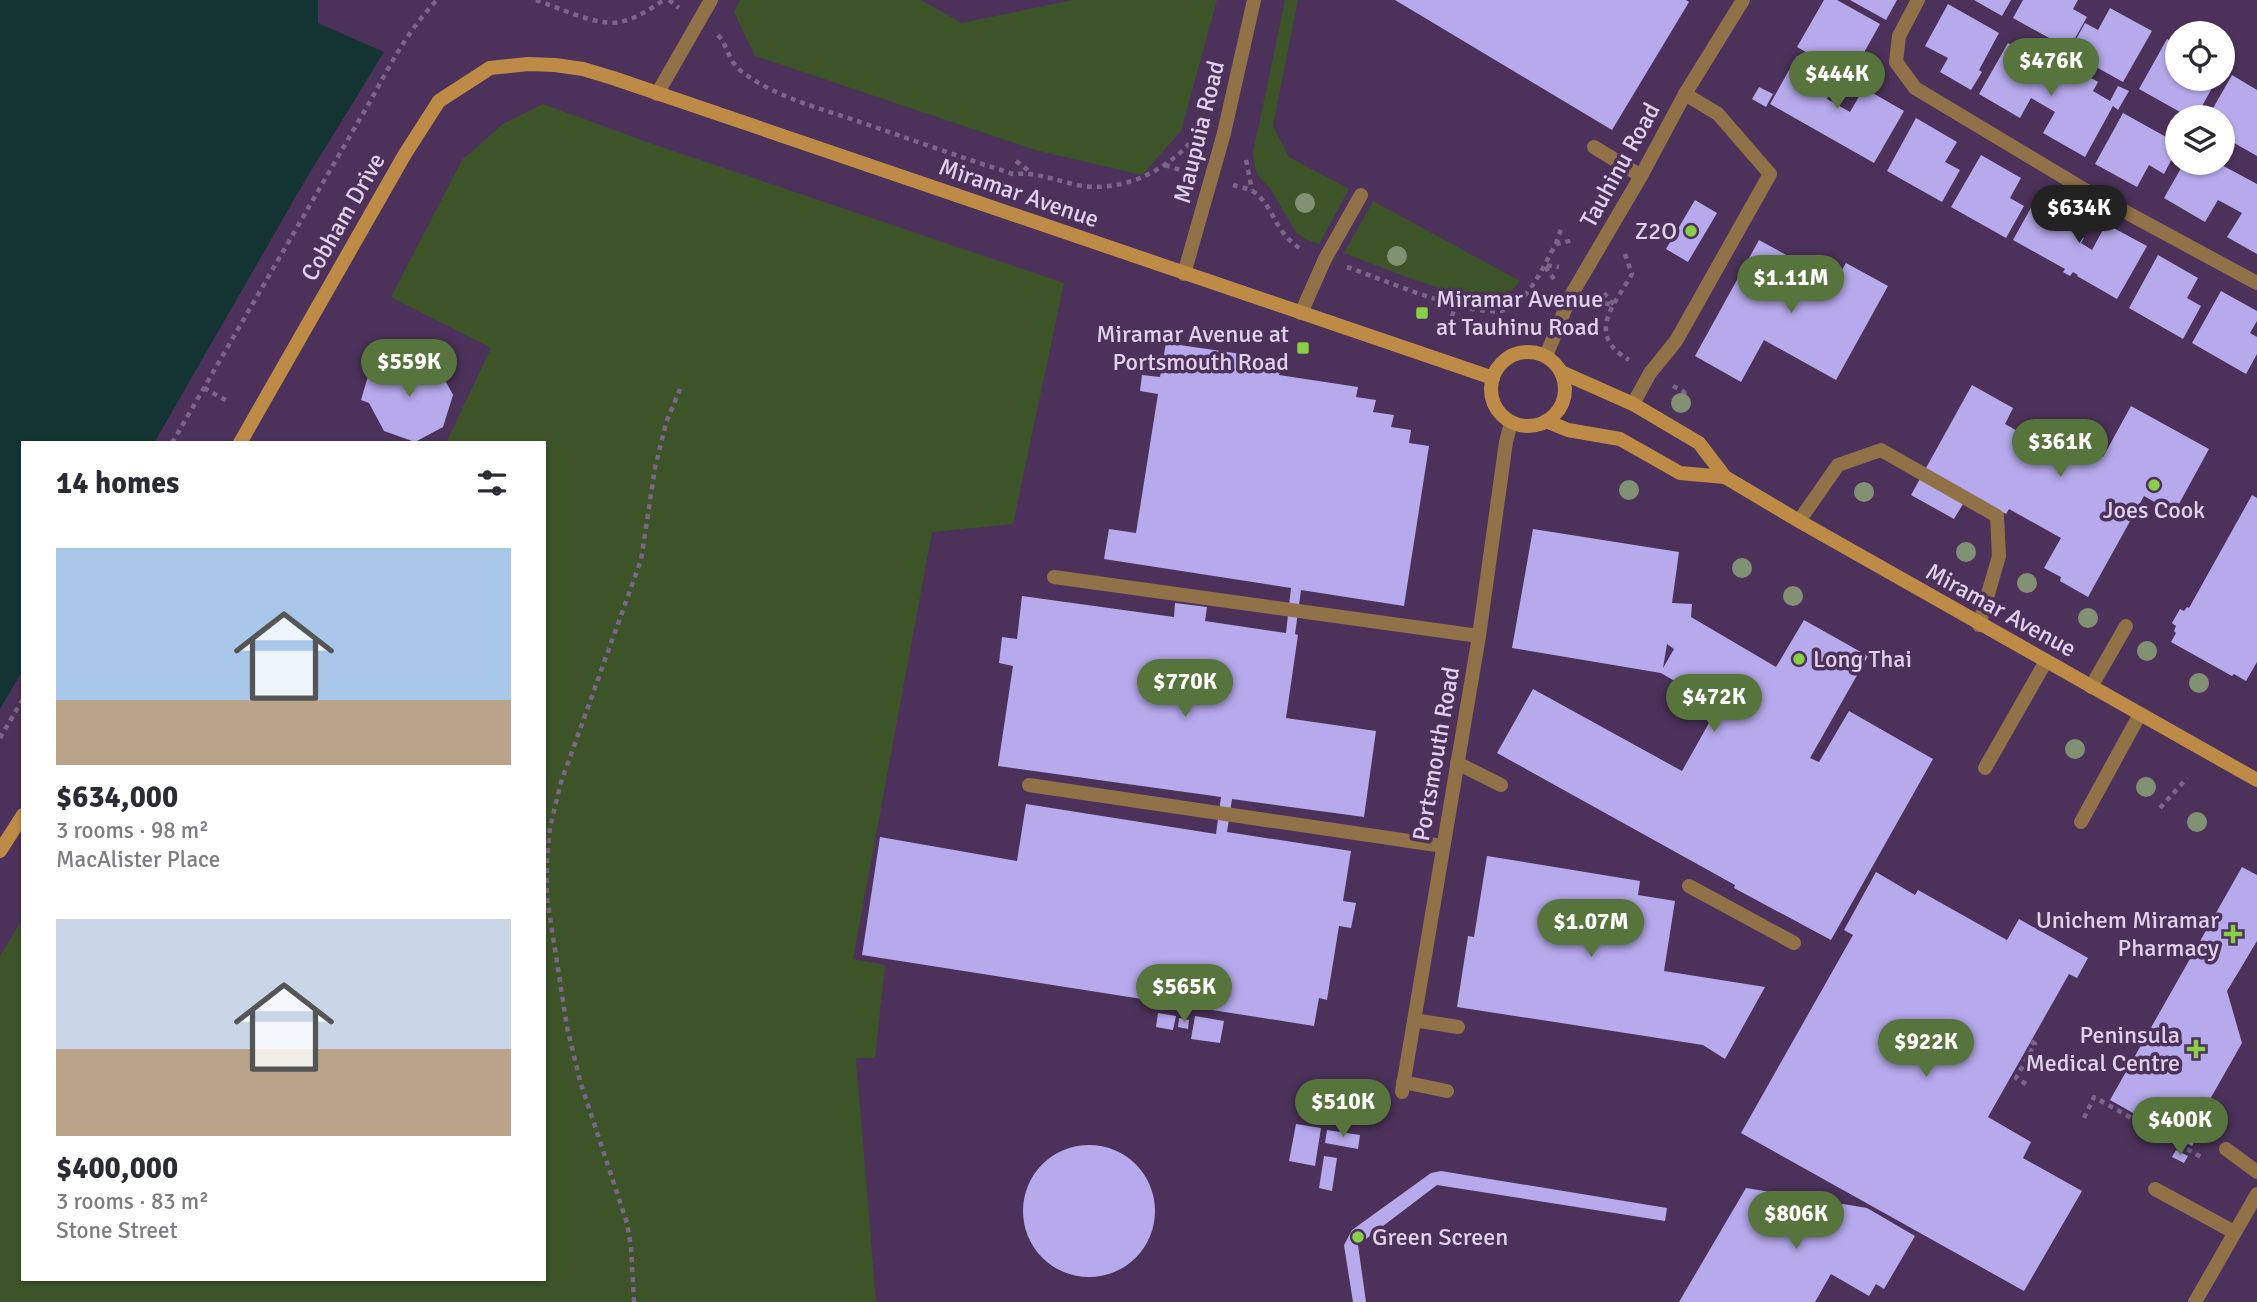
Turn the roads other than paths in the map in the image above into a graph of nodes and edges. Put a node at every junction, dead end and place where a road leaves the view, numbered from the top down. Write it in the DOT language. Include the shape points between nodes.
graph roads {
  1 [pos="711,0"];
  2 [pos="1254,0"];
  3 [pos="1743,0"];
  4 [pos="1918,0"];
  5 [pos="528,64"];
  6 [pos="657,94"];
  7 [pos="1685,94"];
  8 [pos="1594,147"];
  9 [pos="1641,176"];
  10 [pos="1360,195"];
  11 [pos="1184,274"];
  12 [pos="2257,283"];
  13 [pos="1301,313"];
  14 [pos="1546,356"];
  15 [pos="1561,372"];
  16 [pos="1493,378"];
  17 [pos="1633,404"];
  18 [pos="1546,421"];
  19 [pos="1511,423"];
  20 [pos="241,441"];
  21 [pos="1725,477"];
  22 [pos="1799,522"];
  23 [pos="1054,577"];
  24 [pos="1979,625"];
  25 [pos="2126,626"];
  26 [pos="1479,636"];
  27 [pos="2046,661"];
  28 [pos="2091,687"];
  29 [pos="2140,714"];
  30 [pos="1457,763"];
  31 [pos="1985,768"];
  32 [pos="2257,780"];
  33 [pos="1029,785"];
  34 [pos="1502,785"];
  35 [pos="21,818"];
  36 [pos="2081,822"];
  37 [pos="1443,846"];
  38 [pos="0,851"];
  39 [pos="1689,886"];
  40 [pos="1794,943"];
  41 [pos="1414,1020"];
  42 [pos="1458,1027"];
  43 [pos="1447,1091"];
  44 [pos="2225,1149"];
  45 [pos="2257,1172"];
  46 [pos="2155,1189"];
  47 [pos="2257,1194"];
  48 [pos="2234,1232"];
  49 [pos="2194,1302"];
  1 -- 6 [label="street"];
  2 -- 11 [label="street, Maupuia Road" via="1224,133"];
  3 -- 7 [label="street, Tauhinu Road"];
  4 -- 12 [label="street" via="1899,36 1896,62 1915,88 2085,190"];
  5 -- 6 [label="main road, Miramar Avenue" via="583,69"];
  5 -- 20 [label="main road, Cobham Drive" via="490,68 439,101"];
  6 -- 11 [label="main road, Miramar Avenue"];
  7 -- 9 [label="street, Tauhinu Road"];
  7 -- 17 [label="street" via="1718,114 1770,173 1676,341"];
  8 -- 9 [label="street"];
  9 -- 14 [label="street, Tauhinu Road" via="1570,297"];
  10 -- 13 [label="street"];
  11 -- 13 [label="main road, Miramar Avenue"];
  13 -- 16 [label="main road, Miramar Avenue"];
  14 -- 15 [label="main road"];
  14 -- 16 [label="main road" via="1512,355"];
  15 -- 17 [label="main road, Miramar Avenue"];
  15 -- 18 [label="main road" via="1563,400"];
  16 -- 19 [label="main road" via="1496,408"];
  17 -- 21 [label="main road, Miramar Avenue" via="1699,443"];
  18 -- 19 [label="main road" via="1531,426"];
  18 -- 21 [label="main road, Miramar Avenue" via="1568,430 1620,439 1680,473"];
  19 -- 26 [label="street, Portsmouth Road"];
  21 -- 22 [label="main road, Miramar Avenue"];
  22 -- 24 [label="main road, Miramar Avenue"];
  22 -- 24 [label="street" via="1838,465 1881,450 1997,516 1999,556"];
  23 -- 26 [label="street"];
  24 -- 27 [label="main road, Miramar Avenue"];
  25 -- 28 [label="street"];
  26 -- 30 [label="street, Portsmouth Road"];
  27 -- 28 [label="main road, Miramar Avenue"];
  27 -- 31 [label="street"];
  28 -- 29 [label="main road, Miramar Avenue"];
  29 -- 32 [label="main road, Miramar Avenue"];
  29 -- 36 [label="street"];
  30 -- 34 [label="street"];
  30 -- 37 [label="street, Portsmouth Road"];
  33 -- 37 [label="street"];
  35 -- 38 [label="main road"];
  37 -- 41 [label="street, Portsmouth Road"];
  39 -- 40 [label="street"];
  41 -- 42 [label="street"];
  41 -- 43 [label="street, Portsmouth Road" via="1402,1087"];
  44 -- 45 [label="street"];
  46 -- 48 [label="street"];
  47 -- 48 [label="street"];
  48 -- 49 [label="street"];
}
